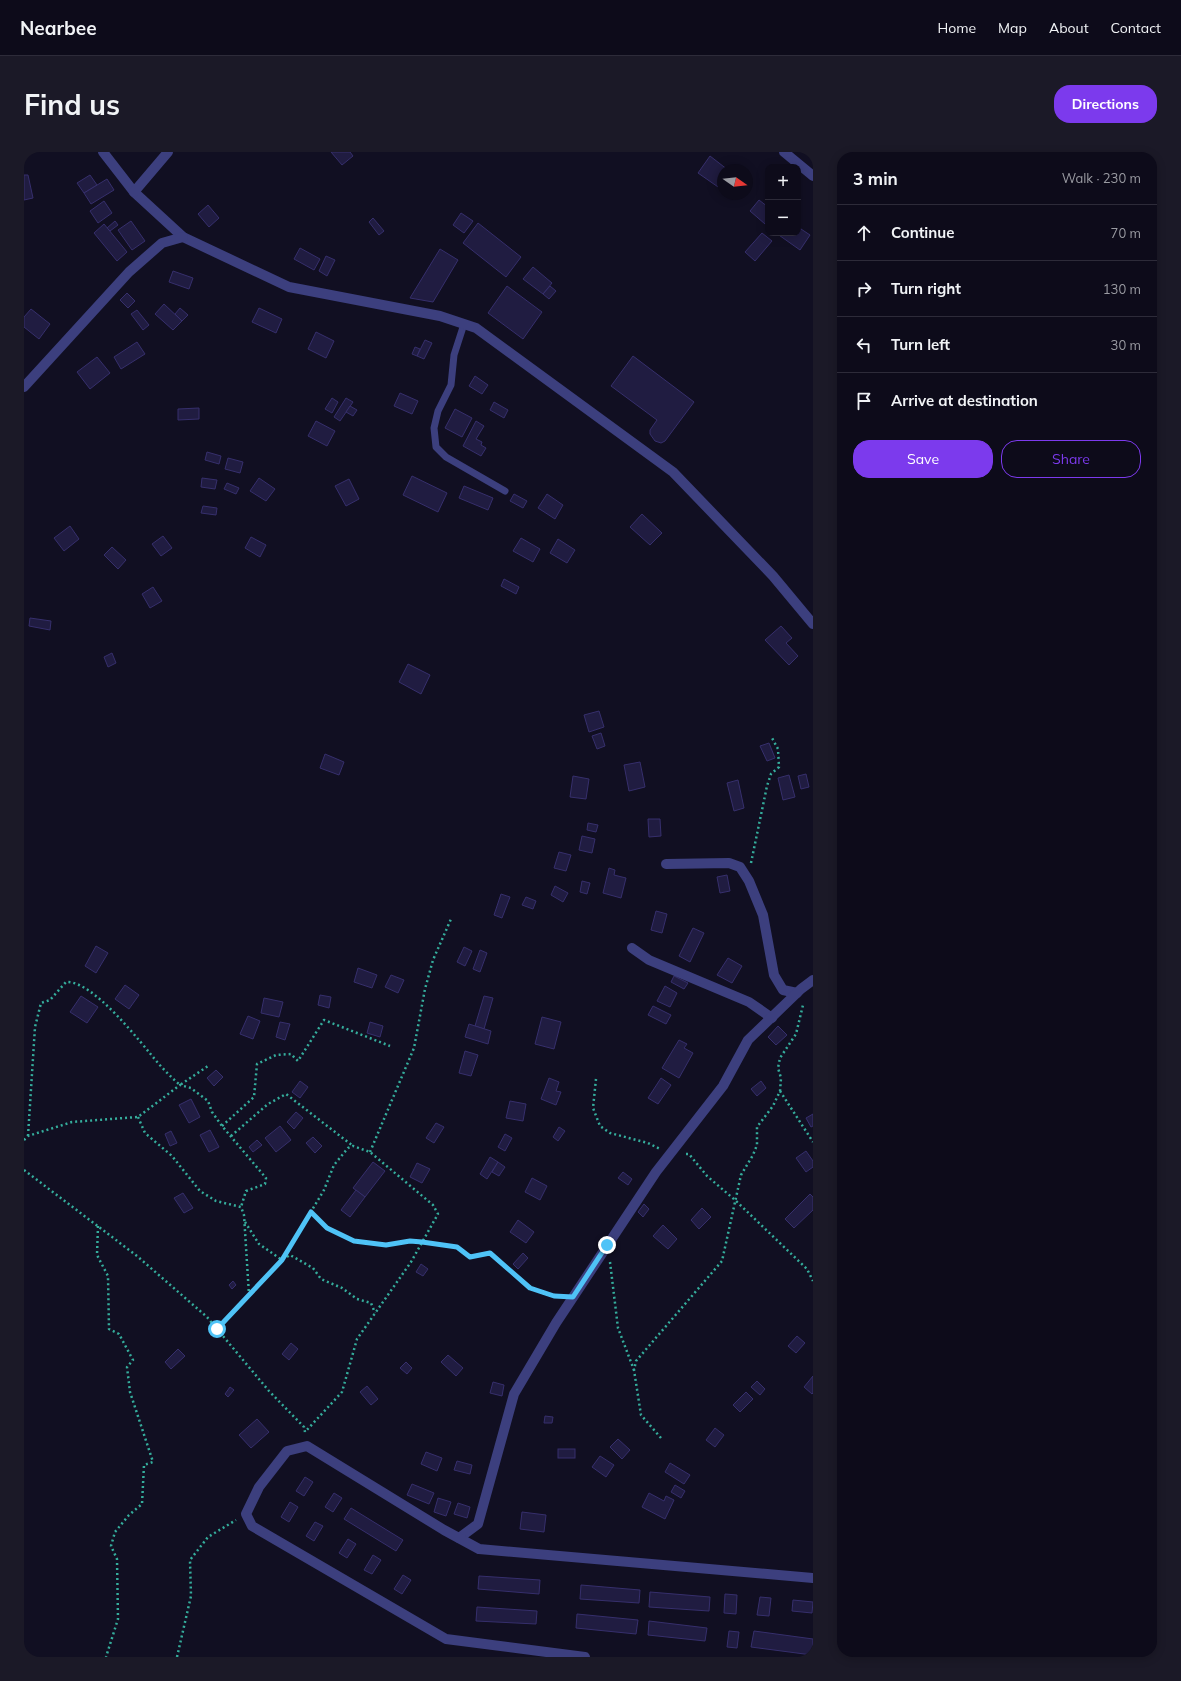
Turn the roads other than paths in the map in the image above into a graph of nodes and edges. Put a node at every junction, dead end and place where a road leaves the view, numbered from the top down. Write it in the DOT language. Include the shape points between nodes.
graph roads {
  1 [pos="103,152"];
  2 [pos="168,152"];
  3 [pos="784,152"];
  4 [pos="813,176"];
  5 [pos="134,192"];
  6 [pos="183,237"];
  7 [pos="464,324"];
  8 [pos="24,387"];
  9 [pos="505,491"];
  10 [pos="813,624"];
  11 [pos="666,864"];
  12 [pos="632,948"];
  13 [pos="813,980"];
  14 [pos="801,990"];
  15 [pos="772,1018"];
  16 [pos="459,1538"];
  17 [pos="813,1578"];
  18 [pos="585,1657"];
  1 -- 5 [label="street"];
  2 -- 5 [label="street"];
  3 -- 4 [label="street"];
  5 -- 6 [label="street"];
  6 -- 7 [label="street" via="289,287 440,316"];
  6 -- 8 [label="street" via="162,243 129,272"];
  7 -- 9 [label="lane" via="454,355 451,385 438,411 434,428 436,447 446,457"];
  7 -- 10 [label="street" via="476,328 673,472 773,576"];
  11 -- 14 [label="street" via="729,863 740,867 763,915 774,975 783,990"];
  12 -- 15 [label="street" via="649,960 749,1002"];
  13 -- 14 [label="street"];
  14 -- 15 [label="street"];
  15 -- 16 [label="street" via="748,1040 723,1086 656,1172 556,1323 514,1394 478,1524"];
  16 -- 17 [label="street" via="479,1549"];
  16 -- 18 [label="street" via="307,1446 288,1450 259,1487 246,1514 252,1526 446,1639"];
}
